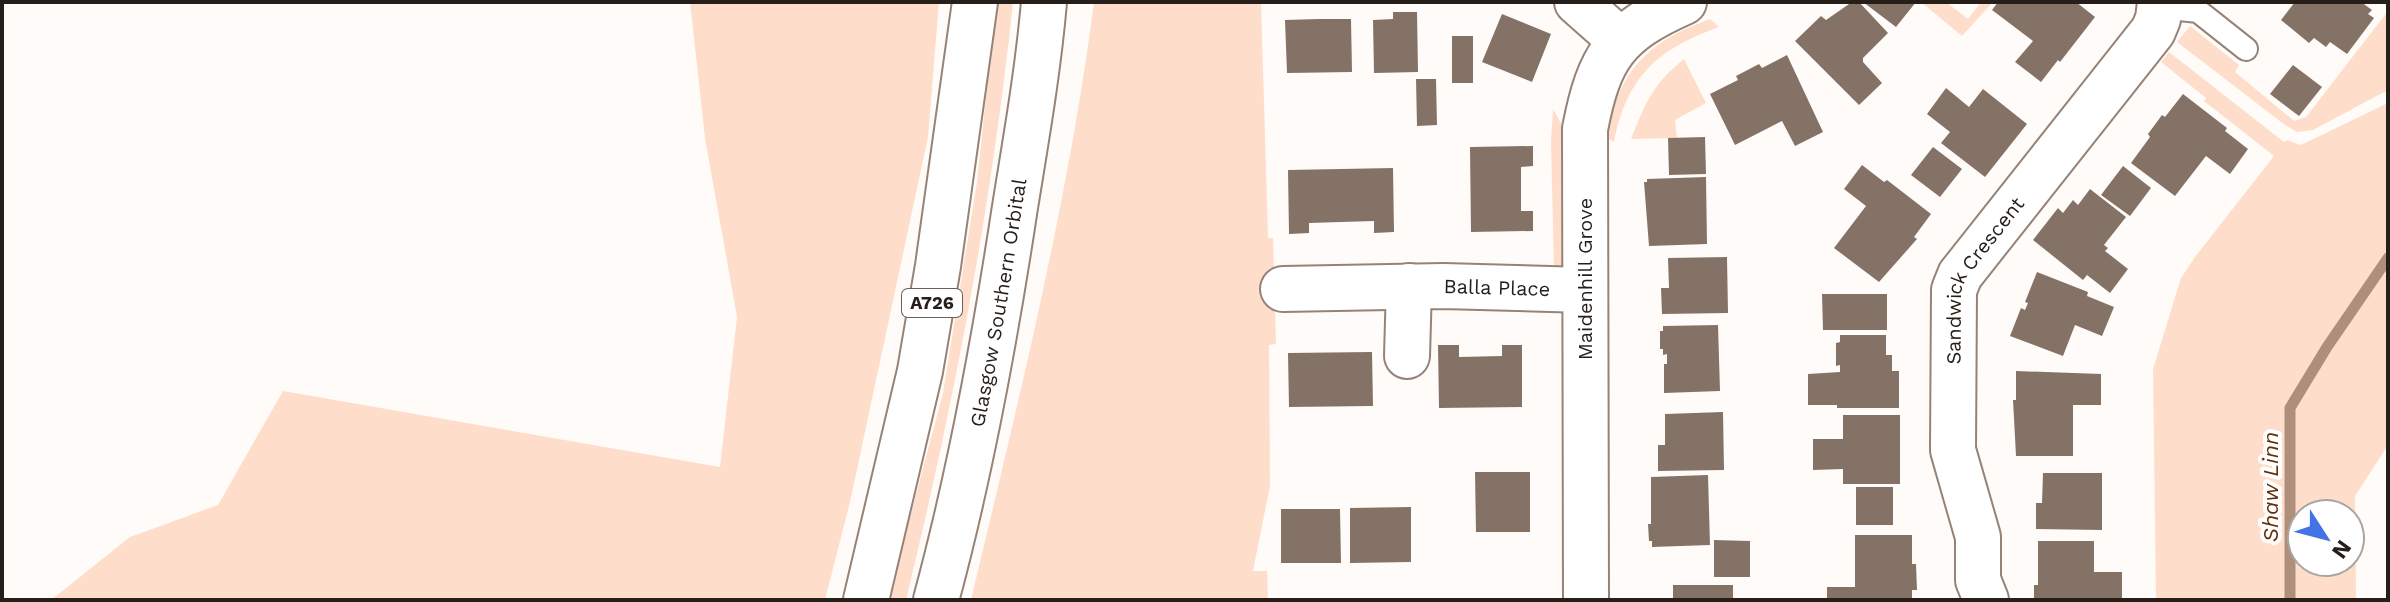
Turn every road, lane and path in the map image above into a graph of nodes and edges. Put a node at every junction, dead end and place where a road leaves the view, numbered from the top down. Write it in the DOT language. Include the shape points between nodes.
graph roads {
  1 [pos="975,2"];
  2 [pos="1046,2"];
  3 [pos="1577,2"];
  4 [pos="1684,2"];
  5 [pos="2160,5"];
  6 [pos="1620,40"];
  7 [pos="2246,49"];
  8 [pos="1409,286"];
  9 [pos="1283,289"];
  10 [pos="1585,290"];
  11 [pos="1407,356"];
  12 [pos="866,600"];
  13 [pos="936,600"];
  14 [pos="1586,600"];
  15 [pos="1986,600"];
  1 -- 12 [label="main road, A726" via="920,371"];
  2 -- 13 [label="main road, Glasgow Southern Orbital" via="1008,257 975,435"];
  3 -- 6 [label="main road"];
  4 -- 6 [label="main road, Maidenhill Grove" via="1652,16"];
  5 -- 7 [label="lane, Sandwick Crescent" via="2198,11"];
  5 -- 15 [label="main road, Sandwick Crescent" via="2153,31 1960,275 1954,290 1953,450 1978,537 1978,580"];
  6 -- 10 [label="main road, Maidenhill Grove" via="1592,91 1585,129"];
  8 -- 9 [label="main road, Balla Place"];
  8 -- 10 [label="main road, Balla Place"];
  8 -- 11 [label="main road"];
  10 -- 14 [label="main road, Maidenhill Grove"];
}
